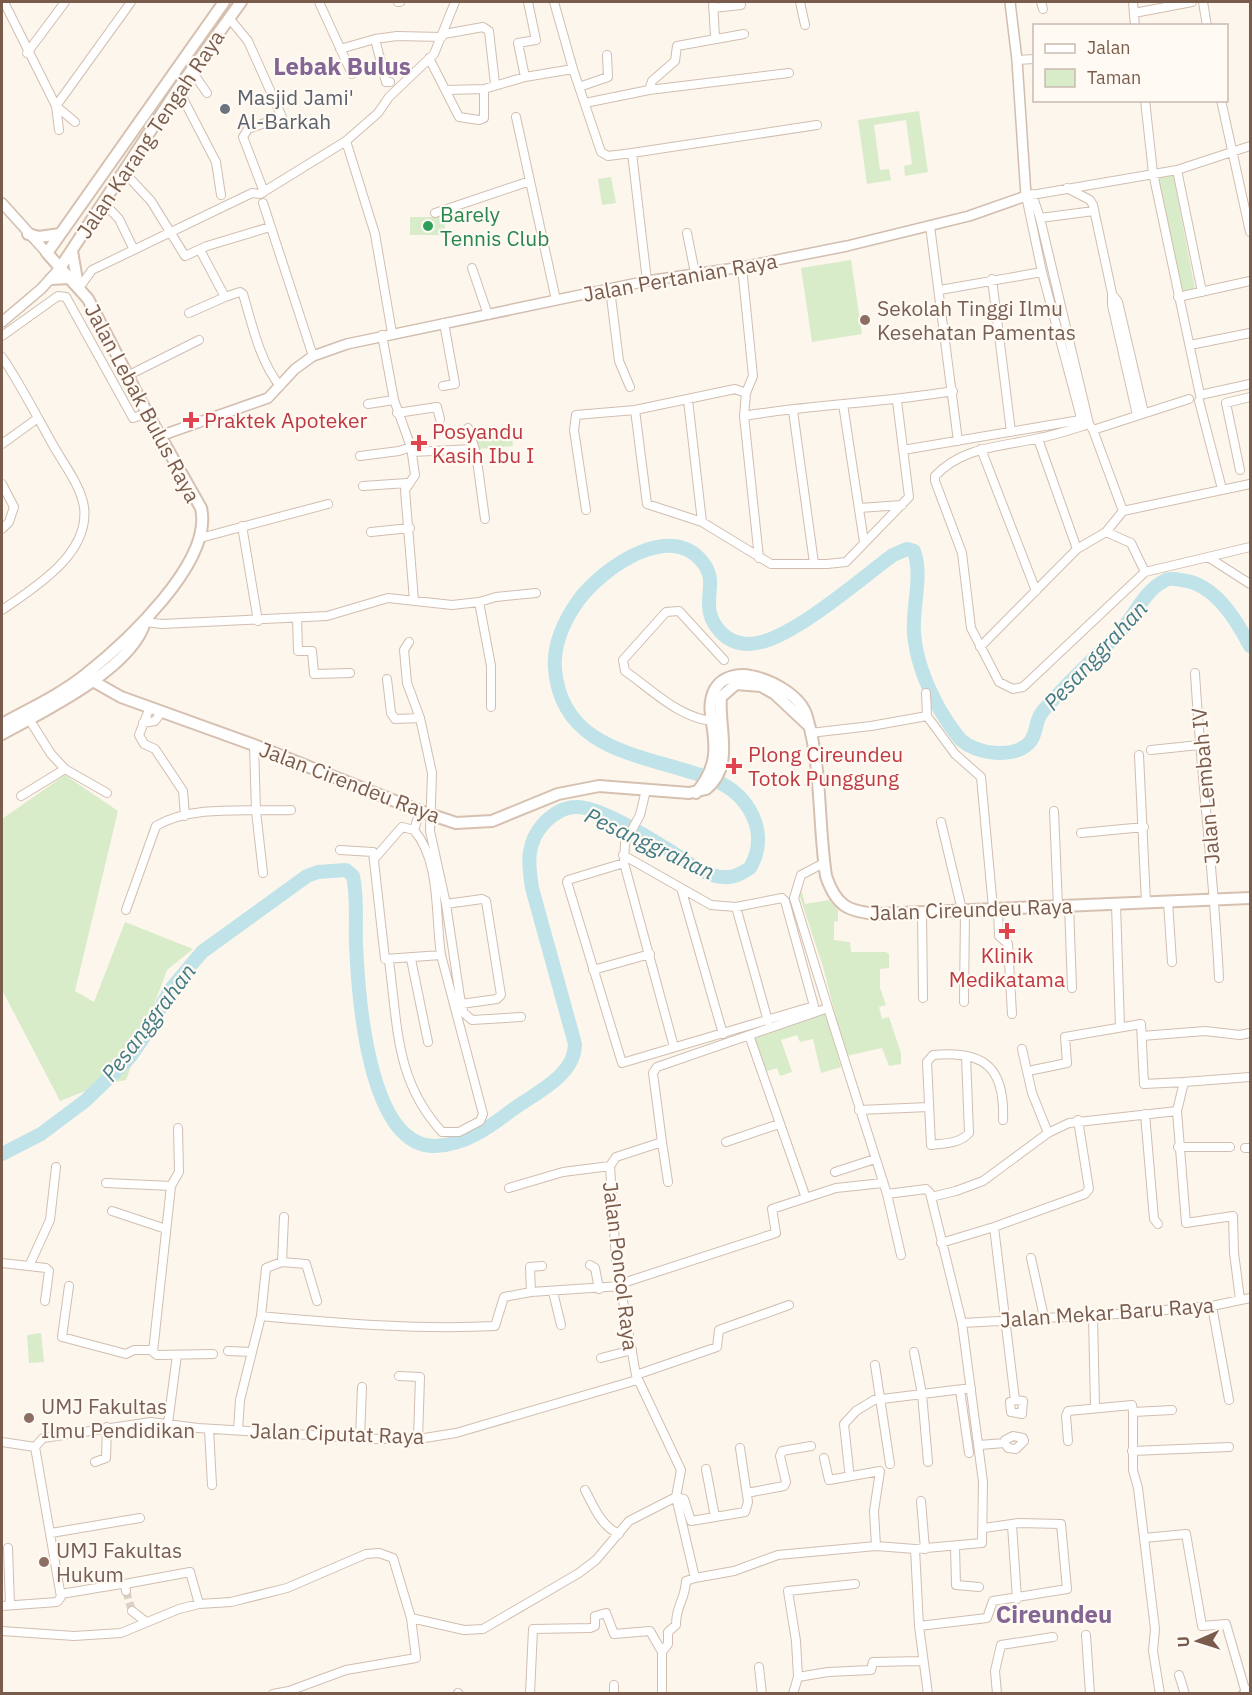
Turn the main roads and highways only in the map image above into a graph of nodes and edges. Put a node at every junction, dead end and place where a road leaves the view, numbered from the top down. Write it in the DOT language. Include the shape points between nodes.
graph roads {
  1 [pos="224,2"];
  2 [pos="241,2"];
  3 [pos="28,234"];
  4 [pos="60,234"];
  5 [pos="72,251"];
  6 [pos="47,253"];
  7 [pos="60,268"];
  8 [pos="69,278"];
  9 [pos="51,279"];
  10 [pos="79,288"];
  11 [pos="88,679"];
  12 [pos="2,724"];
  13 [pos="809,729"];
  14 [pos="2,734"];
  15 [pos="1251,898"];
  1 -- 4 [label="main road, Jalan Karang Tengah Raya"];
  2 -- 5 [label="main road, Jalan Karang Tengah Raya" via="178,89"];
  3 -- 4 [label="main road"];
  4 -- 6 [label="main road, Jalan Karang Tengah Raya"];
  5 -- 7 [label="main road, Jalan Karang Tengah Raya"];
  5 -- 10 [label="main road"];
  6 -- 7 [label="main road, Jalan Lebak Bulus Raya"];
  7 -- 8 [label="main road, Jalan Lebak Bulus Raya"];
  8 -- 9 [label="main road"];
  8 -- 10 [label="main road, Jalan Lebak Bulus Raya"];
  10 -- 11 [label="main road, Jalan Lebak Bulus Raya" via="203,518 200,538 174,584 145,622"];
  11 -- 12 [label="main road, Jalan Lebak Bulus Raya"];
  11 -- 13 [label="main road, Jalan Cirendeu Raya" via="121,697 456,822 492,821 578,789 598,786 696,793 707,784 725,752 712,703 716,688 727,678 744,674 765,678 781,687 804,711"];
  11 -- 14 [label="main road, Jalan Lebak Bulus Raya"];
  13 -- 15 [label="main road, Jalan Cireundeu Raya" via="824,863 830,889 850,910 879,914"];
}
